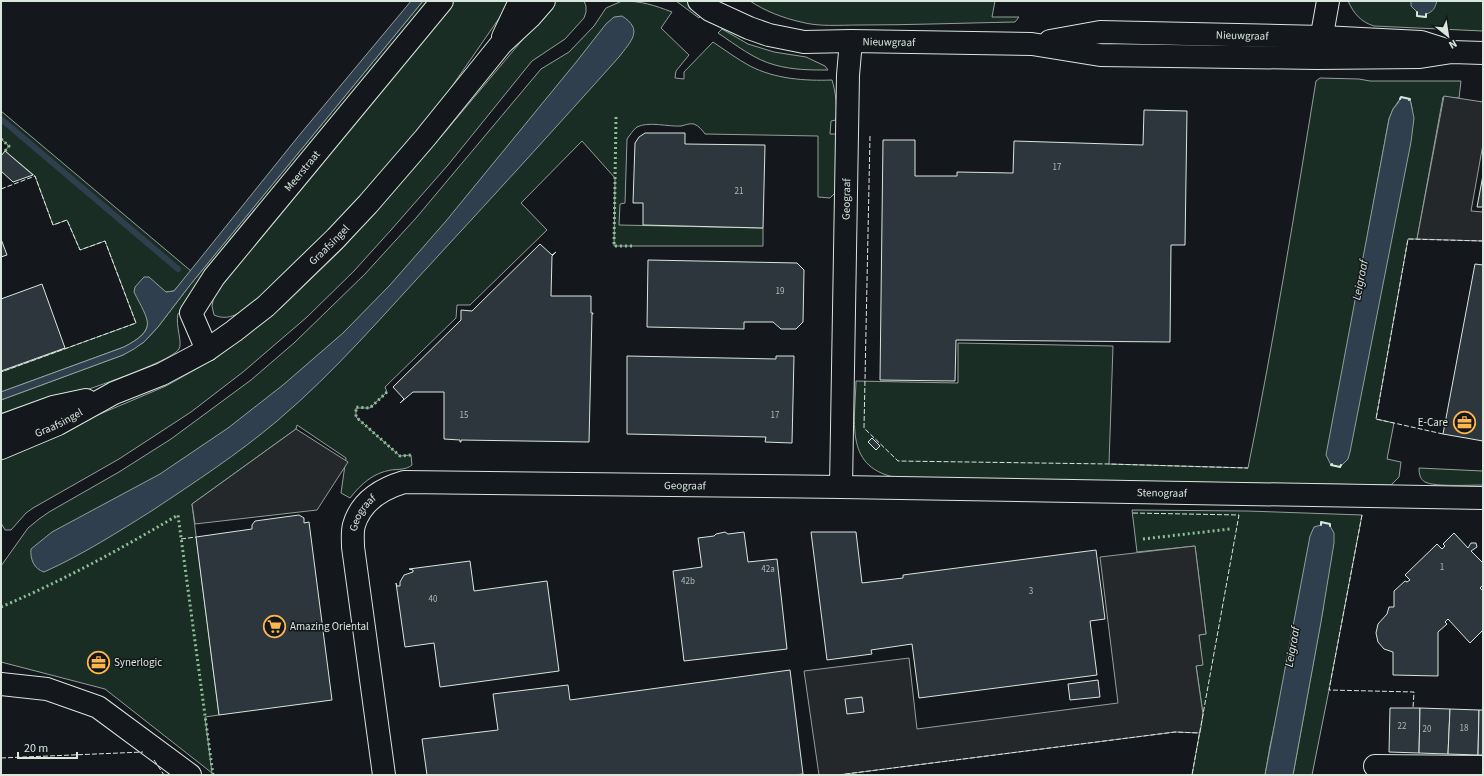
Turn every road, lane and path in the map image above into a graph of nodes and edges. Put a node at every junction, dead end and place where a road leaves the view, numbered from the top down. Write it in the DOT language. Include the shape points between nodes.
graph roads {
  1 [pos="442,1"];
  2 [pos="520,1"];
  3 [pos="544,1"];
  4 [pos="699,1"];
  5 [pos="725,1"];
  6 [pos="1328,1"];
  7 [pos="749,28"];
  8 [pos="1322,37"];
  9 [pos="851,41"];
  10 [pos="501,44"];
  11 [pos="1032,44"];
  12 [pos="1452,52"];
  13 [pos="1483,53"];
  14 [pos="1317,58"];
  15 [pos="207,350"];
  16 [pos="114,393"];
  17 [pos="1,426"];
  18 [pos="1,448"];
  19 [pos="841,487"];
  20 [pos="1483,498"];
  21 [pos="1,684"];
  22 [pos="1375,766"];
  23 [pos="1483,768"];
  24 [pos="190,775"];
  25 [pos="384,775"];
  1 -- 15 [label="street, Meerstraat" via="214,277 191,313"];
  2 -- 10 [label="street, Graafsingel"];
  3 -- 10 [label="street, Graafsingel"];
  4 -- 7 [label="street, Nieuwgraaf" via="710,10"];
  5 -- 7 [label="street, Nieuwgraaf"];
  6 -- 8 [label="street"];
  7 -- 9 [label="street, Nieuwgraaf" via="804,42"];
  8 -- 11 [label="street, Nieuwgraaf" via="1100,32"];
  8 -- 12 [label="street, Nieuwgraaf" via="1421,42"];
  8 -- 14 [label="street"];
  9 -- 11 [label="street, Nieuwgraaf"];
  9 -- 19 [label="street, Geograaf" via="848,75"];
  10 -- 15 [label="street, Graafsingel" via="425,138 336,238 266,306"];
  11 -- 14 [label="street, Nieuwgraaf" via="1100,55"];
  12 -- 13 [label="street, Nieuwgraaf"];
  12 -- 14 [label="street, Nieuwgraaf" via="1420,57"];
  15 -- 16 [label="street, Graafsingel" via="162,374"];
  16 -- 17 [label="street, Graafsingel" via="53,407"];
  16 -- 18 [label="street, Graafsingel" via="58,424"];
  19 -- 20 [label="street, Stenograaf"];
  19 -- 25 [label="street, Geograaf" via="404,482 376,493 358,514 353,526 353,547"];
  21 -- 24 [label="street" via="47,689 98,707"];
  22 -- 23 [label="street"];
}
